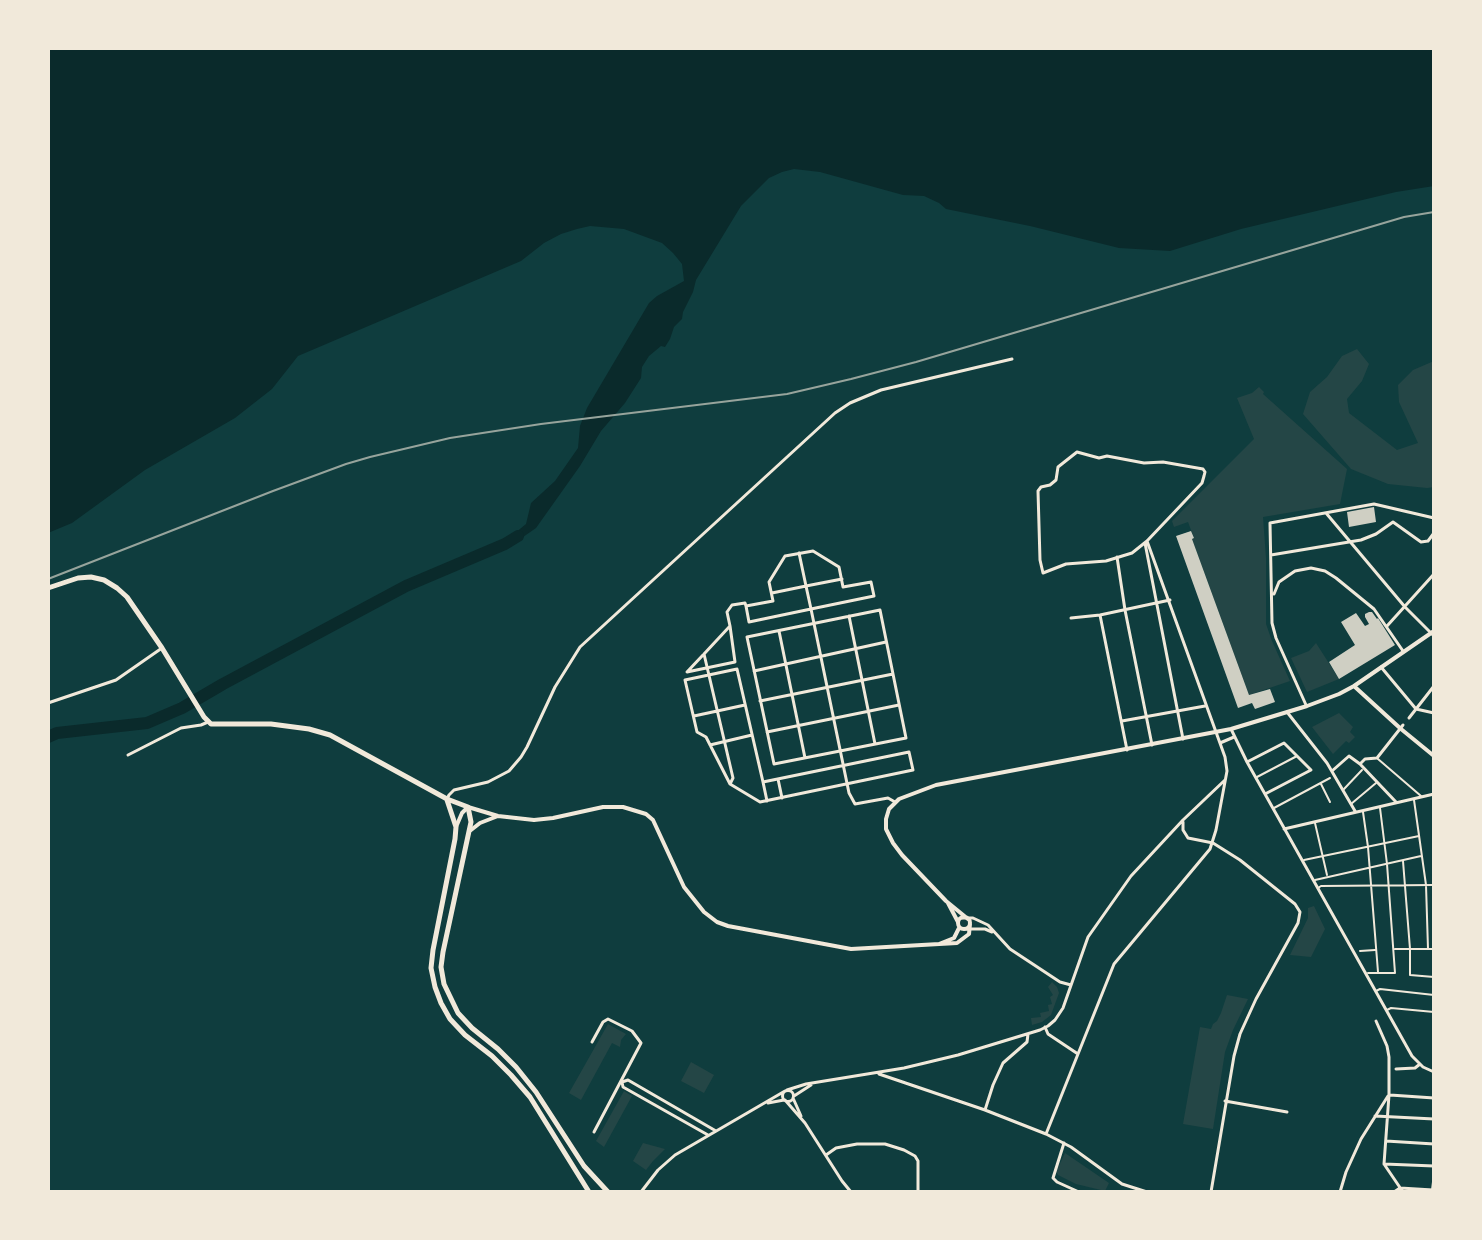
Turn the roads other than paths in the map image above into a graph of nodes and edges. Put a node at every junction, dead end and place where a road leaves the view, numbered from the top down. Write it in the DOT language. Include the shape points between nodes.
graph roads {
  1 [pos="1012,359"];
  2 [pos="1326,512"];
  3 [pos="1434,518"];
  4 [pos="1434,533"];
  5 [pos="1146,542"];
  6 [pos="1350,543"];
  7 [pos="799,553"];
  8 [pos="1271,555"];
  9 [pos="1117,557"];
  10 [pos="1434,574"];
  11 [pos="842,579"];
  12 [pos="806,586"];
  13 [pos="48,588"];
  14 [pos="771,593"];
  15 [pos="1272,597"];
  16 [pos="1170,600"];
  17 [pos="1156,603"];
  18 [pos="746,606"];
  19 [pos="1405,607"];
  20 [pos="811,609"];
  21 [pos="1125,610"];
  22 [pos="1100,615"];
  23 [pos="849,616"];
  24 [pos="1071,618"];
  25 [pos="813,623"];
  26 [pos="730,626"];
  27 [pos="1387,626"];
  28 [pos="779,631"];
  29 [pos="1433,633"];
  30 [pos="886,642"];
  31 [pos="162,648"];
  32 [pos="856,649"];
  33 [pos="1404,652"];
  34 [pos="704,654"];
  35 [pos="820,656"];
  36 [pos="785,664"];
  37 [pos="1381,667"];
  38 [pos="707,668"];
  39 [pos="754,671"];
  40 [pos="893,674"];
  41 [pos="708,676"];
  42 [pos="862,680"];
  43 [pos="1354,686"];
  44 [pos="1434,686"];
  45 [pos="827,687"];
  46 [pos="792,694"];
  47 [pos="760,701"];
  48 [pos="48,703"];
  49 [pos="745,705"];
  50 [pos="899,705"];
  51 [pos="1206,706"];
  52 [pos="1307,706"];
  53 [pos="1416,709"];
  54 [pos="716,711"];
  55 [pos="1177,711"];
  56 [pos="868,712"];
  57 [pos="1287,712"];
  58 [pos="1434,713"];
  59 [pos="693,716"];
  60 [pos="1147,717"];
  61 [pos="1409,718"];
  62 [pos="206,719"];
  63 [pos="834,719"];
  64 [pos="1122,721"];
  65 [pos="799,726"];
  66 [pos="1402,727"];
  67 [pos="1231,729"];
  68 [pos="767,732"];
  69 [pos="1216,733"];
  70 [pos="752,735"];
  71 [pos="1234,737"];
  72 [pos="1183,739"];
  73 [pos="724,742"];
  74 [pos="1220,743"];
  75 [pos="875,744"];
  76 [pos="710,745"];
  77 [pos="1152,745"];
  78 [pos="1127,750"];
  79 [pos="840,751"];
  80 [pos="128,755"];
  81 [pos="1297,756"];
  82 [pos="1434,756"];
  83 [pos="805,758"];
  84 [pos="1377,758"];
  85 [pos="1247,762"];
  86 [pos="1360,764"];
  87 [pos="843,765"];
  88 [pos="1362,770"];
  89 [pos="1332,771"];
  90 [pos="1256,778"];
  91 [pos="1330,778"];
  92 [pos="778,779"];
  93 [pos="1225,780"];
  94 [pos="763,782"];
  95 [pos="1377,782"];
  96 [pos="1321,783"];
  97 [pos="730,784"];
  98 [pos="847,784"];
  99 [pos="1343,790"];
  100 [pos="1211,793"];
  101 [pos="1434,794"];
  102 [pos="1265,795"];
  103 [pos="1422,797"];
  104 [pos="782,798"];
  105 [pos="447,799"];
  106 [pos="1414,799"];
  107 [pos="767,801"];
  108 [pos="1221,801"];
  109 [pos="895,802"];
  110 [pos="1330,802"];
  111 [pos="1397,802"];
  112 [pos="1351,804"];
  113 [pos="468,807"];
  114 [pos="1380,807"];
  115 [pos="1273,809"];
  116 [pos="1363,810"];
  117 [pos="1355,812"];
  118 [pos="498,816"];
  119 [pos="1183,820"];
  120 [pos="1315,821"];
  121 [pos="456,827"];
  122 [pos="1284,829"];
  123 [pos="469,832"];
  124 [pos="1420,836"];
  125 [pos="1213,843"];
  126 [pos="1384,844"];
  127 [pos="1368,847"];
  128 [pos="1323,855"];
  129 [pos="1423,856"];
  130 [pos="1302,861"];
  131 [pos="1403,861"];
  132 [pos="1387,864"];
  133 [pos="1370,868"];
  134 [pos="1328,876"];
  135 [pos="1313,881"];
  136 [pos="1389,885"];
  137 [pos="1405,885"];
  138 [pos="1426,885"];
  139 [pos="1434,885"];
  140 [pos="1371,886"];
  141 [pos="1317,888"];
  142 [pos="946,901"];
  143 [pos="965,923"];
  144 [pos="996,934"];
  145 [pos="936,945"];
  146 [pos="1394,949"];
  147 [pos="1410,949"];
  148 [pos="1428,949"];
  149 [pos="1434,949"];
  150 [pos="1376,950"];
  151 [pos="1360,951"];
  152 [pos="1378,972"];
  153 [pos="1365,974"];
  154 [pos="1434,977"];
  155 [pos="1071,985"];
  156 [pos="1375,991"];
  157 [pos="1434,995"];
  158 [pos="1386,1011"];
  159 [pos="1434,1012"];
  160 [pos="1376,1021"];
  161 [pos="1045,1027"];
  162 [pos="1028,1034"];
  163 [pos="592,1042"];
  164 [pos="1078,1054"];
  165 [pos="1420,1064"];
  166 [pos="904,1068"];
  167 [pos="1396,1069"];
  168 [pos="1434,1072"];
  169 [pos="875,1073"];
  170 [pos="903,1081"];
  171 [pos="622,1082"];
  172 [pos="814,1083"];
  173 [pos="786,1090"];
  174 [pos="1389,1095"];
  175 [pos="793,1097"];
  176 [pos="1434,1098"];
  177 [pos="785,1100"];
  178 [pos="1225,1101"];
  179 [pos="757,1107"];
  180 [pos="985,1110"];
  181 [pos="1287,1112"];
  182 [pos="1375,1116"];
  183 [pos="1388,1117"];
  184 [pos="1434,1119"];
  185 [pos="805,1123"];
  186 [pos="716,1131"];
  187 [pos="594,1132"];
  188 [pos="1046,1134"];
  189 [pos="708,1135"];
  190 [pos="1385,1141"];
  191 [pos="1064,1143"];
  192 [pos="1434,1144"];
  193 [pos="826,1155"];
  194 [pos="1384,1164"];
  195 [pos="1434,1166"];
  196 [pos="1434,1182"];
  197 [pos="1401,1190"];
  198 [pos="641,1191"];
  199 [pos="1434,1191"];
  200 [pos="589,1192"];
  201 [pos="608,1192"];
  202 [pos="851,1192"];
  203 [pos="918,1192"];
  204 [pos="1079,1192"];
  205 [pos="1144,1192"];
  206 [pos="1211,1192"];
  207 [pos="1340,1192"];
  208 [pos="1394,1192"];
  1 -- 105 [label="street" via="881,390 835,413 580,647 509,771 454,790"];
  2 -- 3 [label="street" via="1374,504"];
  2 -- 6 [label="street"];
  2 -- 8 [label="street" via="1273,522"];
  4 -- 6 [label="street" via="1421,542 1394,522"];
  5 -- 9 [label="street"];
  5 -- 9 [label="street" via="1202,483 1203,469 1073,454 1058,467 1056,480 1038,491 1043,573"];
  5 -- 16 [label="street"];
  5 -- 17 [label="street"];
  6 -- 8 [label="street"];
  6 -- 19 [label="street"];
  7 -- 11 [label="street" via="813,551 839,567"];
  7 -- 12 [label="street"];
  7 -- 14 [label="street" via="785,556 769,582"];
  8 -- 15 [label="street"];
  9 -- 21 [label="street"];
  10 -- 19 [label="street"];
  11 -- 12 [label="street"];
  11 -- 20 [label="street" via="843,587 871,582 874,596"];
  12 -- 14 [label="street"];
  12 -- 20 [label="street"];
  13 -- 31 [label="main road" via="78,578 104,580 127,597"];
  14 -- 18 [label="street" via="773,601"];
  15 -- 27 [label="street" via="1287,575 1317,569 1336,578"];
  15 -- 52 [label="street" via="1276,638"];
  16 -- 17 [label="street"];
  16 -- 51 [label="street"];
  17 -- 21 [label="street"];
  17 -- 55 [label="street"];
  18 -- 20 [label="street" via="749,622"];
  18 -- 26 [label="street" via="732,605 727,612"];
  19 -- 27 [label="street"];
  19 -- 29 [label="street"];
  20 -- 25 [label="street"];
  21 -- 22 [label="street"];
  21 -- 60 [label="street"];
  22 -- 24 [label="street"];
  22 -- 64 [label="street"];
  23 -- 25 [label="street"];
  23 -- 30 [label="street" via="880,610"];
  23 -- 32 [label="street"];
  25 -- 28 [label="street"];
  25 -- 35 [label="street"];
  26 -- 34 [label="street"];
  26 -- 38 [label="street" via="735,662"];
  27 -- 33 [label="street"];
  28 -- 36 [label="street"];
  28 -- 39 [label="street" via="747,637"];
  29 -- 33 [label="street"];
  30 -- 32 [label="street"];
  30 -- 40 [label="street"];
  31 -- 48 [label="street" via="116,680"];
  31 -- 62 [label="main road"];
  32 -- 35 [label="street"];
  32 -- 42 [label="street"];
  33 -- 37 [label="street"];
  34 -- 38 [label="street"];
  34 -- 38 [label="street" via="687,672"];
  35 -- 36 [label="street"];
  35 -- 45 [label="street"];
  36 -- 39 [label="street"];
  36 -- 46 [label="street"];
  37 -- 43 [label="street"];
  37 -- 53 [label="street"];
  38 -- 41 [label="street"];
  39 -- 47 [label="street"];
  40 -- 42 [label="street"];
  40 -- 50 [label="street"];
  41 -- 49 [label="street" via="737,669"];
  41 -- 54 [label="street"];
  41 -- 59 [label="street" via="685,680"];
  42 -- 45 [label="street"];
  42 -- 56 [label="street"];
  43 -- 52 [label="street"];
  43 -- 66 [label="street"];
  44 -- 53 [label="street"];
  45 -- 46 [label="street"];
  45 -- 63 [label="street"];
  46 -- 47 [label="street"];
  46 -- 65 [label="street"];
  47 -- 68 [label="street"];
  49 -- 54 [label="street"];
  49 -- 70 [label="street"];
  50 -- 56 [label="street"];
  50 -- 75 [label="street" via="906,738"];
  51 -- 55 [label="street"];
  51 -- 69 [label="street"];
  52 -- 57 [label="street"];
  53 -- 58 [label="street"];
  53 -- 61 [label="street"];
  54 -- 59 [label="street"];
  54 -- 73 [label="street"];
  55 -- 60 [label="street"];
  55 -- 72 [label="street"];
  56 -- 63 [label="street"];
  56 -- 75 [label="street"];
  57 -- 67 [label="street"];
  57 -- 89 [label="street"];
  59 -- 76 [label="street" via="697,732"];
  60 -- 64 [label="street"];
  60 -- 77 [label="street"];
  62 -- 80 [label="street"];
  62 -- 105 [label="main road" via="217,725 271,724 330,735"];
  63 -- 65 [label="street"];
  63 -- 79 [label="street"];
  64 -- 78 [label="street"];
  65 -- 68 [label="street"];
  65 -- 83 [label="street"];
  66 -- 82 [label="street"];
  66 -- 84 [label="street"];
  67 -- 69 [label="street"];
  67 -- 71 [label="street"];
  68 -- 83 [label="street" via="774,764"];
  69 -- 72 [label="street"];
  69 -- 74 [label="street"];
  70 -- 73 [label="street"];
  70 -- 94 [label="street"];
  71 -- 74 [label="street"];
  71 -- 85 [label="street"];
  72 -- 77 [label="street"];
  73 -- 76 [label="street"];
  73 -- 97 [label="street"];
  74 -- 93 [label="street" via="1227,764"];
  75 -- 79 [label="street"];
  76 -- 97 [label="street"];
  77 -- 78 [label="street"];
  78 -- 109 [label="street" via="936,785"];
  79 -- 83 [label="street"];
  79 -- 87 [label="street"];
  81 -- 85 [label="street" via="1284,743"];
  81 -- 90 [label="lane"];
  81 -- 102 [label="street" via="1311,770"];
  84 -- 86 [label="street"];
  84 -- 103 [label="lane"];
  85 -- 90 [label="street"];
  86 -- 89 [label="street" via="1349,756"];
  86 -- 95 [label="street"];
  87 -- 92 [label="street"];
  87 -- 98 [label="street"];
  87 -- 98 [label="street" via="909,752 913,770"];
  88 -- 99 [label="lane"];
  89 -- 99 [label="street"];
  90 -- 102 [label="street"];
  91 -- 96 [label="lane"];
  92 -- 94 [label="street"];
  92 -- 104 [label="street"];
  93 -- 100 [label="street"];
  93 -- 108 [label="street"];
  94 -- 107 [label="street"];
  95 -- 111 [label="street"];
  95 -- 112 [label="lane"];
  96 -- 110 [label="lane"];
  96 -- 115 [label="lane"];
  97 -- 107 [label="street"];
  98 -- 104 [label="street"];
  98 -- 109 [label="street" via="855,804 888,798"];
  99 -- 112 [label="street"];
  100 -- 108 [label="street" via="1219,793"];
  100 -- 119 [label="street"];
  101 -- 103 [label="street"];
  102 -- 115 [label="street"];
  103 -- 106 [label="street"];
  104 -- 107 [label="street"];
  105 -- 113 [label="main road"];
  105 -- 121 [label="main road"];
  106 -- 111 [label="street"];
  106 -- 124 [label="lane"];
  108 -- 125 [label="street"];
  109 -- 142 [label="street" via="885,824 893,843"];
  111 -- 114 [label="street"];
  112 -- 117 [label="street"];
  113 -- 118 [label="street"];
  113 -- 121 [label="street"];
  113 -- 123 [label="main road"];
  114 -- 116 [label="street"];
  114 -- 126 [label="lane"];
  115 -- 122 [label="street"];
  116 -- 117 [label="street"];
  116 -- 127 [label="lane"];
  117 -- 120 [label="street"];
  118 -- 123 [label="street"];
  118 -- 145 [label="street" via="534,820 603,807 634,809 653,820 684,887 717,922 842,948"];
  119 -- 125 [label="street" via="1188,838"];
  119 -- 155 [label="street" via="1131,876 1091,933"];
  120 -- 122 [label="street"];
  120 -- 128 [label="lane"];
  121 -- 200 [label="main road" via="433,950 435,987 450,1019 530,1097"];
  122 -- 130 [label="street"];
  123 -- 201 [label="main road" via="443,952 444,984 458,1013 516,1067"];
  124 -- 126 [label="lane"];
  124 -- 129 [label="lane"];
  125 -- 164 [label="street" via="1114,964"];
  125 -- 178 [label="street" via="1300,912 1240,1034"];
  126 -- 127 [label="lane"];
  126 -- 132 [label="lane"];
  127 -- 128 [label="lane"];
  127 -- 133 [label="lane"];
  128 -- 130 [label="lane"];
  128 -- 134 [label="lane"];
  129 -- 131 [label="lane"];
  129 -- 138 [label="lane"];
  130 -- 135 [label="street"];
  131 -- 132 [label="lane"];
  131 -- 137 [label="lane"];
  132 -- 133 [label="lane"];
  132 -- 136 [label="lane"];
  133 -- 134 [label="lane"];
  133 -- 140 [label="lane"];
  134 -- 135 [label="lane"];
  135 -- 141 [label="street"];
  136 -- 137 [label="lane"];
  136 -- 140 [label="lane"];
  136 -- 146 [label="lane"];
  137 -- 138 [label="lane"];
  137 -- 147 [label="lane"];
  138 -- 139 [label="lane"];
  138 -- 148 [label="lane"];
  140 -- 141 [label="lane"];
  140 -- 150 [label="lane"];
  141 -- 153 [label="street"];
  142 -- 143 [label="street"];
  142 -- 143 [label="street"];
  143 -- 144 [label="street"];
  143 -- 144 [label="street" via="980,920"];
  143 -- 145 [label="street" via="954,938"];
  143 -- 145 [label="street" via="967,937"];
  144 -- 155 [label="street" via="1010,949"];
  146 -- 147 [label="lane"];
  146 -- 152 [label="lane" via="1395,973"];
  147 -- 148 [label="lane"];
  147 -- 154 [label="lane" via="1410,975"];
  148 -- 149 [label="lane"];
  150 -- 151 [label="lane"];
  150 -- 152 [label="lane"];
  152 -- 153 [label="lane"];
  153 -- 156 [label="street"];
  155 -- 161 [label="street" via="1063,1008"];
  156 -- 157 [label="lane"];
  156 -- 158 [label="street"];
  158 -- 159 [label="lane"];
  158 -- 165 [label="street"];
  160 -- 174 [label="street" via="1389,1057"];
  161 -- 162 [label="street"];
  161 -- 164 [label="street"];
  162 -- 166 [label="street"];
  162 -- 180 [label="street" via="1027,1042 1003,1063"];
  163 -- 171 [label="street" via="608,1019 640,1041"];
  164 -- 188 [label="street"];
  165 -- 167 [label="street"];
  165 -- 168 [label="street"];
  166 -- 169 [label="street"];
  166 -- 170 [label="street" via="899,1074"];
  169 -- 170 [label="street"];
  169 -- 172 [label="street"];
  170 -- 180 [label="street"];
  171 -- 186 [label="street" via="628,1080"];
  171 -- 187 [label="street"];
  171 -- 189 [label="street"];
  172 -- 173 [label="street"];
  172 -- 175 [label="street"];
  173 -- 175 [label="street"];
  173 -- 177 [label="street"];
  173 -- 179 [label="street"];
  174 -- 176 [label="street"];
  174 -- 182 [label="street"];
  174 -- 183 [label="street"];
  175 -- 177 [label="street"];
  175 -- 185 [label="street"];
  177 -- 179 [label="street"];
  177 -- 185 [label="street"];
  178 -- 181 [label="street"];
  178 -- 206 [label="street"];
  179 -- 186 [label="street"];
  180 -- 188 [label="street"];
  182 -- 183 [label="street"];
  182 -- 207 [label="street"];
  183 -- 184 [label="street"];
  183 -- 190 [label="street"];
  185 -- 193 [label="street"];
  186 -- 189 [label="street"];
  188 -- 191 [label="street"];
  189 -- 198 [label="street" via="666,1162"];
  190 -- 192 [label="street"];
  190 -- 194 [label="street"];
  191 -- 204 [label="street" via="1053,1178"];
  191 -- 205 [label="street" via="1122,1184"];
  193 -- 202 [label="street"];
  193 -- 203 [label="street" via="857,1144 885,1144 911,1152 918,1161"];
  194 -- 195 [label="street"];
  194 -- 197 [label="street"];
  196 -- 199 [label="street"];
  197 -- 199 [label="street"];
  197 -- 208 [label="street"];
}
